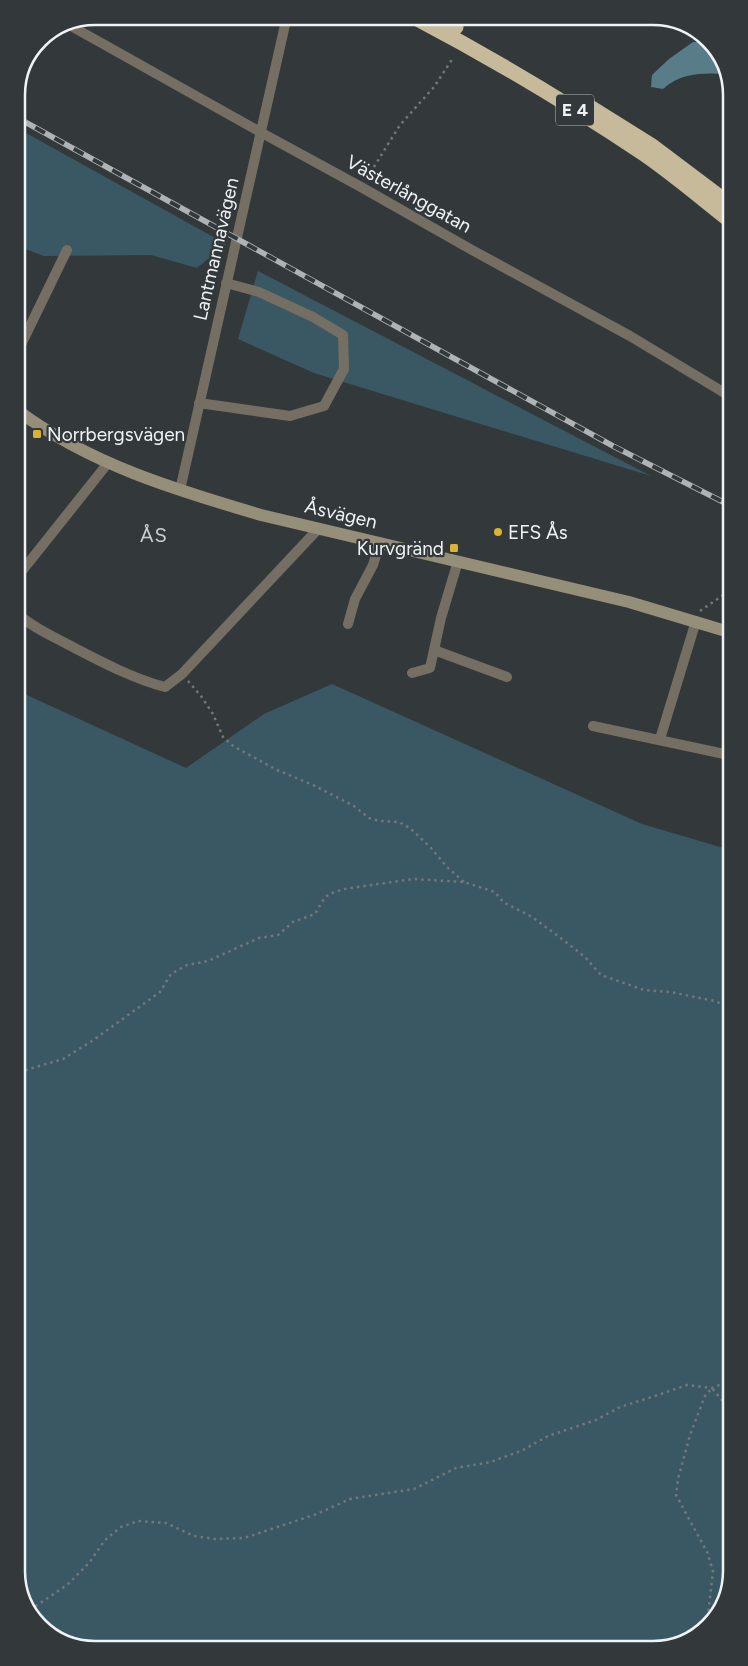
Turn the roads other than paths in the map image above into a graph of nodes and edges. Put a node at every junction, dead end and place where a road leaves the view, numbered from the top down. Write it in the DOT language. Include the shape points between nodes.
graph roads {
  1 [pos="285,25"];
  2 [pos="429,25"];
  3 [pos="452,25"];
  4 [pos="75,28"];
  5 [pos="262,134"];
  6 [pos="723,199"];
  7 [pos="723,215"];
  8 [pos="67,250"];
  9 [pos="226,283"];
  10 [pos="25,337"];
  11 [pos="723,392"];
  12 [pos="199,403"];
  13 [pos="25,416"];
  14 [pos="108,463"];
  15 [pos="180,490"];
  16 [pos="318,528"];
  17 [pos="380,542"];
  18 [pos="458,561"];
  19 [pos="25,567"];
  20 [pos="25,620"];
  21 [pos="696,621"];
  22 [pos="348,624"];
  23 [pos="723,630"];
  24 [pos="434,650"];
  25 [pos="412,673"];
  26 [pos="507,677"];
  27 [pos="593,726"];
  28 [pos="660,739"];
  29 [pos="723,755"];
  1 -- 5 [label="street, Lantmannavägen"];
  2 -- 7 [label="highway, E 4" via="475,49 645,155"];
  3 -- 6 [label="highway, E 4" via="651,145"];
  4 -- 5 [label="street, Västerlånggatan"];
  5 -- 9 [label="street, Lantmannavägen"];
  5 -- 11 [label="street, Västerlånggatan" via="630,336"];
  8 -- 10 [label="street"];
  9 -- 12 [label="street, Lantmannavägen"];
  9 -- 12 [label="street" via="258,292 344,335 344,369 324,406 290,416"];
  12 -- 15 [label="street, Lantmannavägen"];
  13 -- 14 [label="street, Åsvägen"];
  14 -- 15 [label="street, Åsvägen"];
  14 -- 19 [label="street"];
  15 -- 16 [label="street, Åsvägen" via="261,515"];
  16 -- 17 [label="street, Åsvägen"];
  16 -- 20 [label="street" via="182,674 165,687 85,654"];
  17 -- 18 [label="street, Åsvägen"];
  17 -- 22 [label="street" via="373,565 355,599"];
  18 -- 21 [label="street, Åsvägen"];
  18 -- 24 [label="street"];
  21 -- 23 [label="street, Åsvägen"];
  21 -- 28 [label="street"];
  24 -- 25 [label="street" via="430,668"];
  24 -- 26 [label="street"];
  27 -- 28 [label="street"];
  28 -- 29 [label="street"];
}
